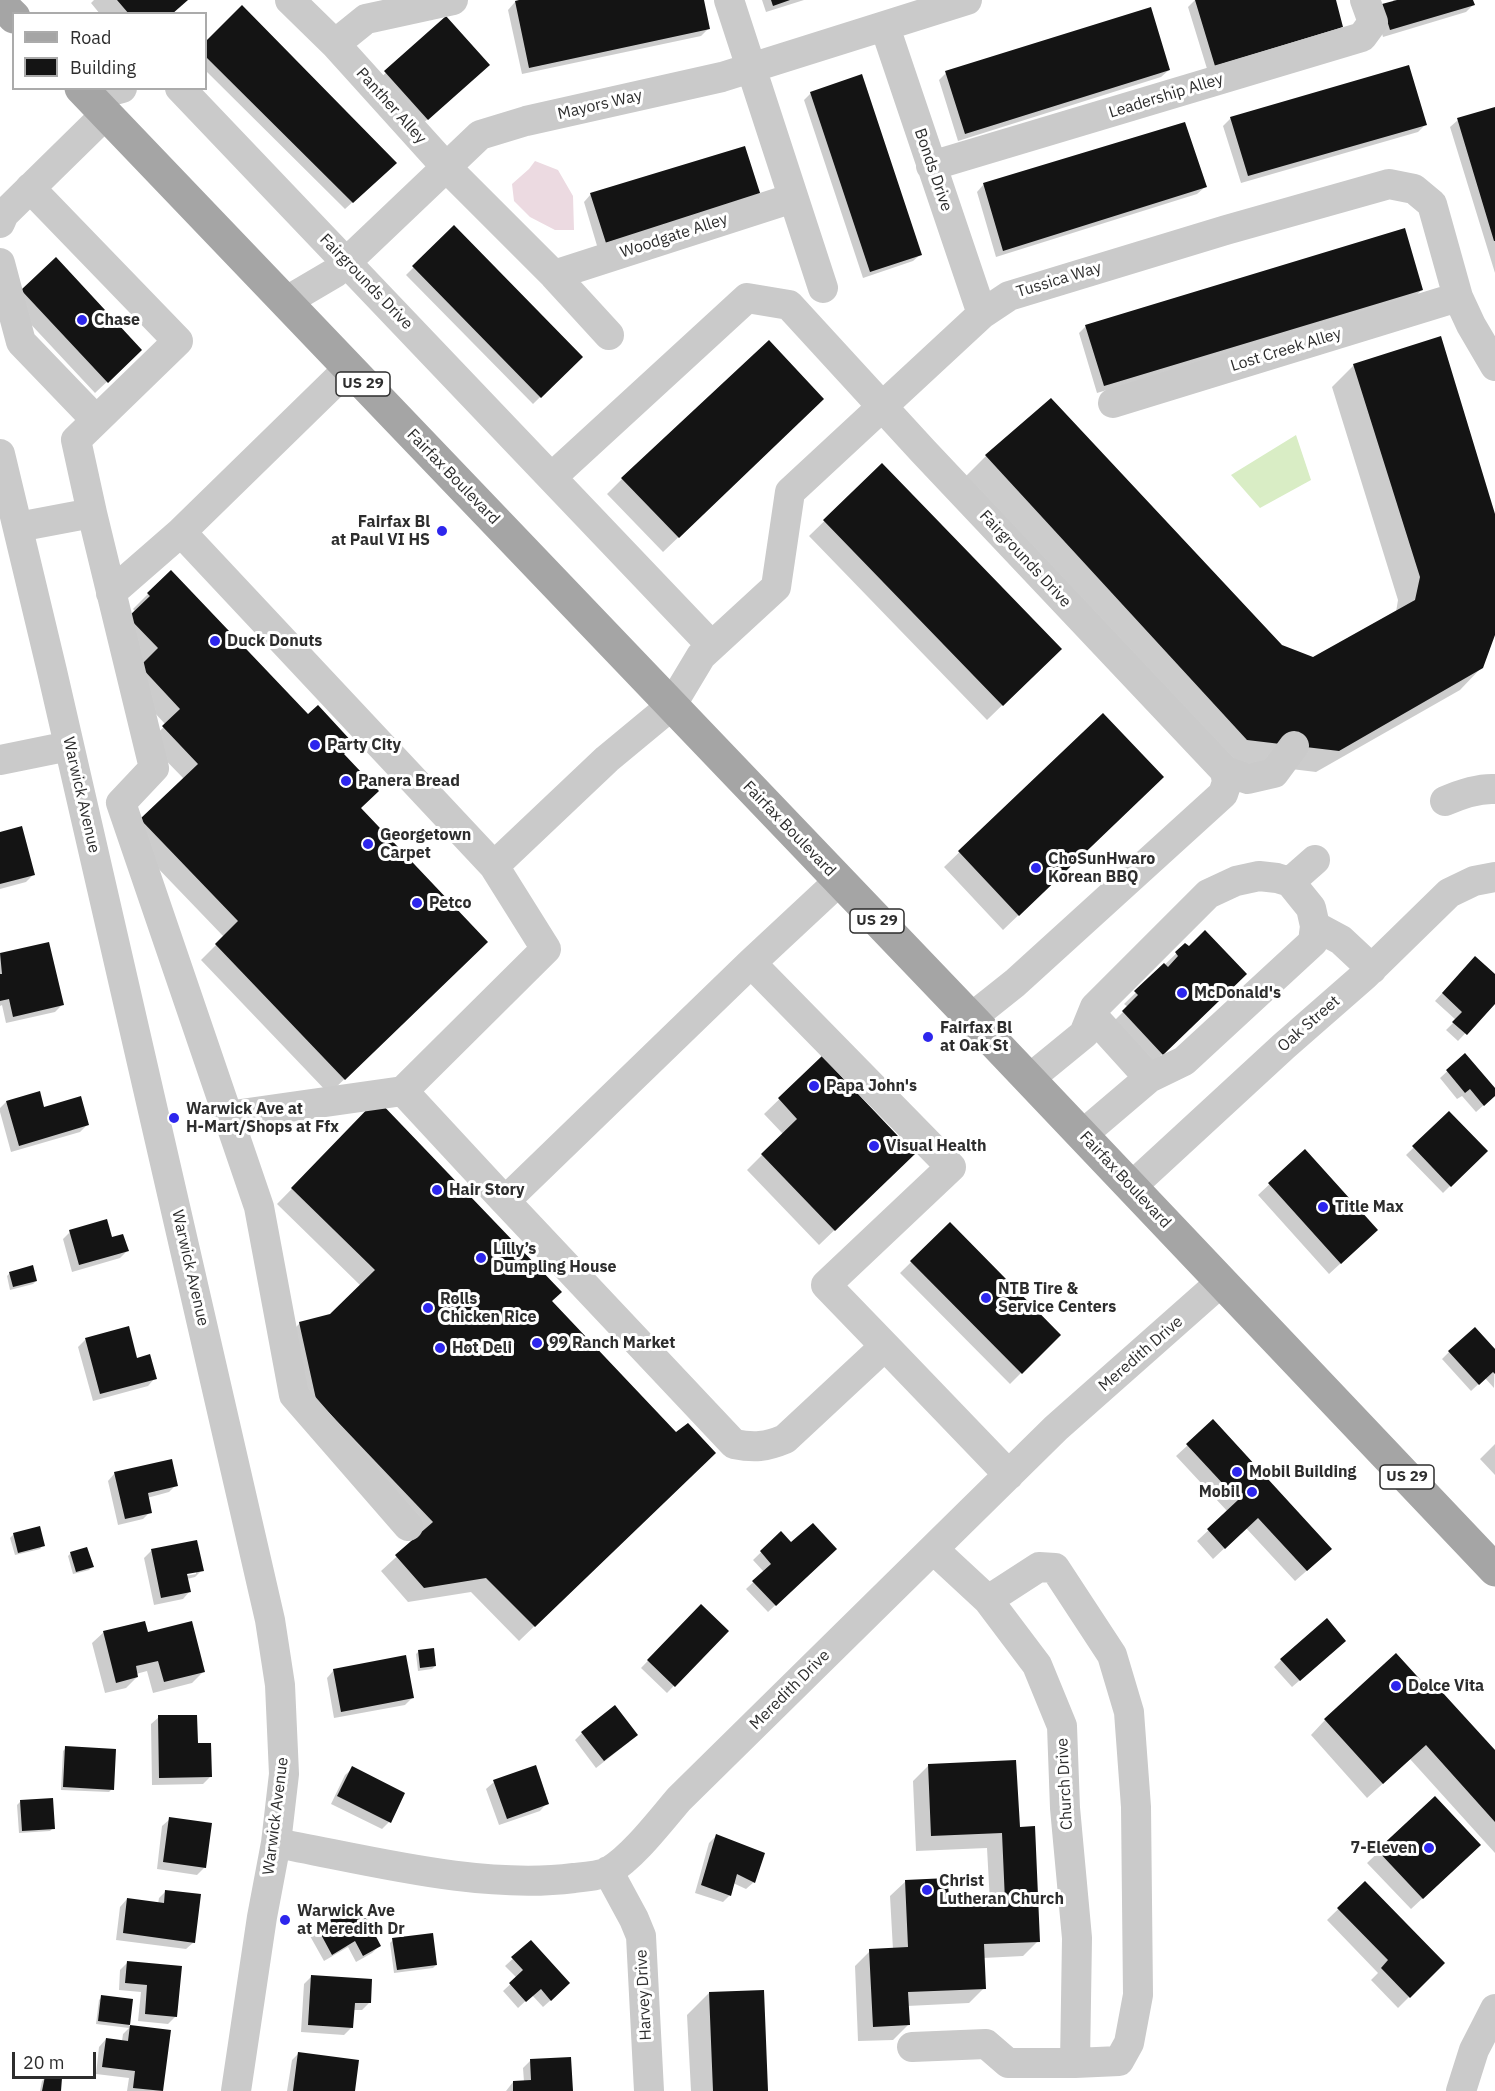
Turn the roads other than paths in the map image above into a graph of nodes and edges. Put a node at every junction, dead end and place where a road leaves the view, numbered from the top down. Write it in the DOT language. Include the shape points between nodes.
graph roads {
  1 [pos="290,0"];
  2 [pos="453,0"];
  3 [pos="729,0"];
  4 [pos="967,0"];
  5 [pos="1365,0"];
  6 [pos="0,3"];
  7 [pos="12,15"];
  8 [pos="885,27"];
  9 [pos="335,44"];
  10 [pos="751,68"];
  11 [pos="182,90"];
  12 [pos="100,97"];
  13 [pos="931,166"];
  14 [pos="447,168"];
  15 [pos="30,188"];
  16 [pos="793,198"];
  17 [pos="0,223"];
  18 [pos="347,262"];
  19 [pos="0,263"];
  20 [pos="554,275"];
  21 [pos="823,288"];
  22 [pos="1458,297"];
  23 [pos="285,302"];
  24 [pos="982,314"];
  25 [pos="609,335"];
  26 [pos="1495,366"];
  27 [pos="348,368"];
  28 [pos="1113,403"];
  29 [pos="882,408"];
  30 [pos="96,420"];
  31 [pos="0,454"];
  32 [pos="552,477"];
  33 [pos="92,513"];
  34 [pos="18,527"];
  35 [pos="181,532"];
  36 [pos="111,593"];
  37 [pos="711,645"];
  38 [pos="671,706"];
  39 [pos="69,746"];
  40 [pos="1294,746"];
  41 [pos="0,760"];
  42 [pos="1225,771"];
  43 [pos="1495,789"];
  44 [pos="1445,801"];
  45 [pos="1315,860"];
  46 [pos="494,866"];
  47 [pos="1495,878"];
  48 [pos="839,881"];
  49 [pos="1290,882"];
  50 [pos="1315,926"];
  51 [pos="751,963"];
  52 [pos="1372,969"];
  53 [pos="1092,1016"];
  54 [pos="971,1018"];
  55 [pos="1149,1078"];
  56 [pos="1029,1079"];
  57 [pos="404,1091"];
  58 [pos="227,1116"];
  59 [pos="1082,1135"];
  60 [pos="1131,1187"];
  61 [pos="505,1201"];
  62 [pos="1221,1282"];
  63 [pos="885,1347"];
  64 [pos="1009,1475"];
  65 [pos="408,1526"];
  66 [pos="933,1549"];
  67 [pos="1495,1570"];
  68 [pos="988,1600"];
  69 [pos="276,1843"];
  70 [pos="608,1871"];
  71 [pos="1495,2010"];
  72 [pos="912,2048"];
  73 [pos="1075,2063"];
  74 [pos="236,2091"];
  75 [pos="649,2091"];
  76 [pos="1461,2091"];
  1 -- 9 [label="street, Panther Alley"];
  2 -- 9 [label="street" via="366,19"];
  3 -- 10 [label="street"];
  4 -- 8 [label="street, Mayors Way"];
  5 -- 13 [label="street, Leadership Alley" via="1373,22 1362,37"];
  6 -- 7 [label="main road"];
  8 -- 10 [label="street, Mayors Way"];
  8 -- 13 [label="street, Bonds Drive"];
  9 -- 14 [label="street, Panther Alley"];
  10 -- 14 [label="street, Mayors Way" via="480,135"];
  10 -- 16 [label="street"];
  11 -- 18 [label="street, Fairgrounds Drive"];
  12 -- 15 [label="street"];
  12 -- 23 [label="main road, Fairfax Boulevard / US 29"];
  13 -- 24 [label="street, Bonds Drive"];
  14 -- 18 [label="street, Mayors Way"];
  14 -- 20 [label="street"];
  15 -- 17 [label="street"];
  15 -- 30 [label="street" via="178,341"];
  16 -- 20 [label="street, Woodgate Alley"];
  16 -- 21 [label="street"];
  18 -- 23 [label="street, Mayors Way"];
  18 -- 32 [label="street, Fairgrounds Drive"];
  19 -- 30 [label="street" via="21,342"];
  20 -- 25 [label="street"];
  22 -- 24 [label="street, Tussica Way" via="1432,204 1414,189 1389,184 1009,296"];
  22 -- 26 [label="street, Tussica Way"];
  22 -- 28 [label="street, Lost Creek Alley"];
  23 -- 27 [label="main road, Fairfax Boulevard / US 29"];
  24 -- 29 [label="street, Tussica Way"];
  27 -- 35 [label="street"];
  27 -- 38 [label="main road, Fairfax Boulevard / US 29"];
  29 -- 32 [label="street, Fairgrounds Drive" via="789,305 747,298"];
  29 -- 37 [label="street, Tussica Way" via="790,492 776,587"];
  29 -- 42 [label="street, Fairgrounds Drive"];
  30 -- 33 [label="street" via="76,440"];
  31 -- 34 [label="street, Warwick Avenue"];
  32 -- 37 [label="street, Fairgrounds Drive"];
  33 -- 34 [label="street"];
  33 -- 36 [label="street"];
  34 -- 39 [label="street, Warwick Avenue"];
  35 -- 36 [label="street"];
  35 -- 46 [label="street"];
  36 -- 58 [label="street" via="154,768 121,803"];
  37 -- 38 [label="street, Tussica Way"];
  38 -- 46 [label="street, Tussica Way" via="607,759"];
  38 -- 48 [label="main road, Fairfax Boulevard / US 29"];
  39 -- 41 [label="street"];
  39 -- 69 [label="street, Warwick Avenue" via="270,1620 284,1741"];
  40 -- 42 [label="street" via="1274,773 1248,779"];
  42 -- 54 [label="street" via="1223,794 1015,983"];
  43 -- 44 [label="street"];
  45 -- 49 [label="street"];
  46 -- 57 [label="street" via="546,949"];
  47 -- 52 [label="street, Oak Street" via="1474,881 1449,893"];
  48 -- 51 [label="street"];
  48 -- 54 [label="main road, Fairfax Boulevard / US 29"];
  49 -- 50 [label="street" via="1311,908"];
  49 -- 53 [label="street" via="1258,876 1208,894 1095,1007"];
  50 -- 52 [label="street" via="1341,940"];
  50 -- 55 [label="street" via="1313,942 1184,1061"];
  51 -- 61 [label="street"];
  51 -- 63 [label="street" via="951,1167 826,1285"];
  52 -- 60 [label="street, Oak Street"];
  53 -- 55 [label="street"];
  53 -- 56 [label="street" via="1084,1035"];
  54 -- 56 [label="main road, Fairfax Boulevard / US 29"];
  55 -- 59 [label="street"];
  56 -- 59 [label="main road, Fairfax Boulevard / US 29"];
  57 -- 58 [label="street"];
  57 -- 61 [label="street"];
  58 -- 65 [label="street" via="259,1207 294,1395"];
  59 -- 60 [label="main road, Fairfax Boulevard / US 29"];
  60 -- 62 [label="main road, Fairfax Boulevard / US 29"];
  61 -- 63 [label="street" via="734,1444 751,1447 785,1439"];
  62 -- 64 [label="street, Meredith Drive" via="1056,1428"];
  62 -- 67 [label="main road, Fairfax Boulevard / US 29"];
  63 -- 64 [label="street"];
  64 -- 66 [label="street, Meredith Drive"];
  66 -- 68 [label="street, Church Drive"];
  66 -- 70 [label="street, Meredith Drive" via="679,1799 638,1846"];
  68 -- 73 [label="street, Church Drive" via="1037,1665 1062,1726 1077,1938"];
  68 -- 73 [label="street" via="1039,1567 1055,1568 1112,1655 1129,1712 1136,1807 1138,1995 1130,2043 1119,2061"];
  69 -- 70 [label="street, Meredith Drive" via="487,1879 561,1880"];
  69 -- 74 [label="street, Warwick Avenue"];
  70 -- 75 [label="street, Harvey Drive" via="641,1936"];
  71 -- 76 [label="street" via="1474,2050"];
  72 -- 73 [label="street" via="986,2044 1008,2062"];
}
